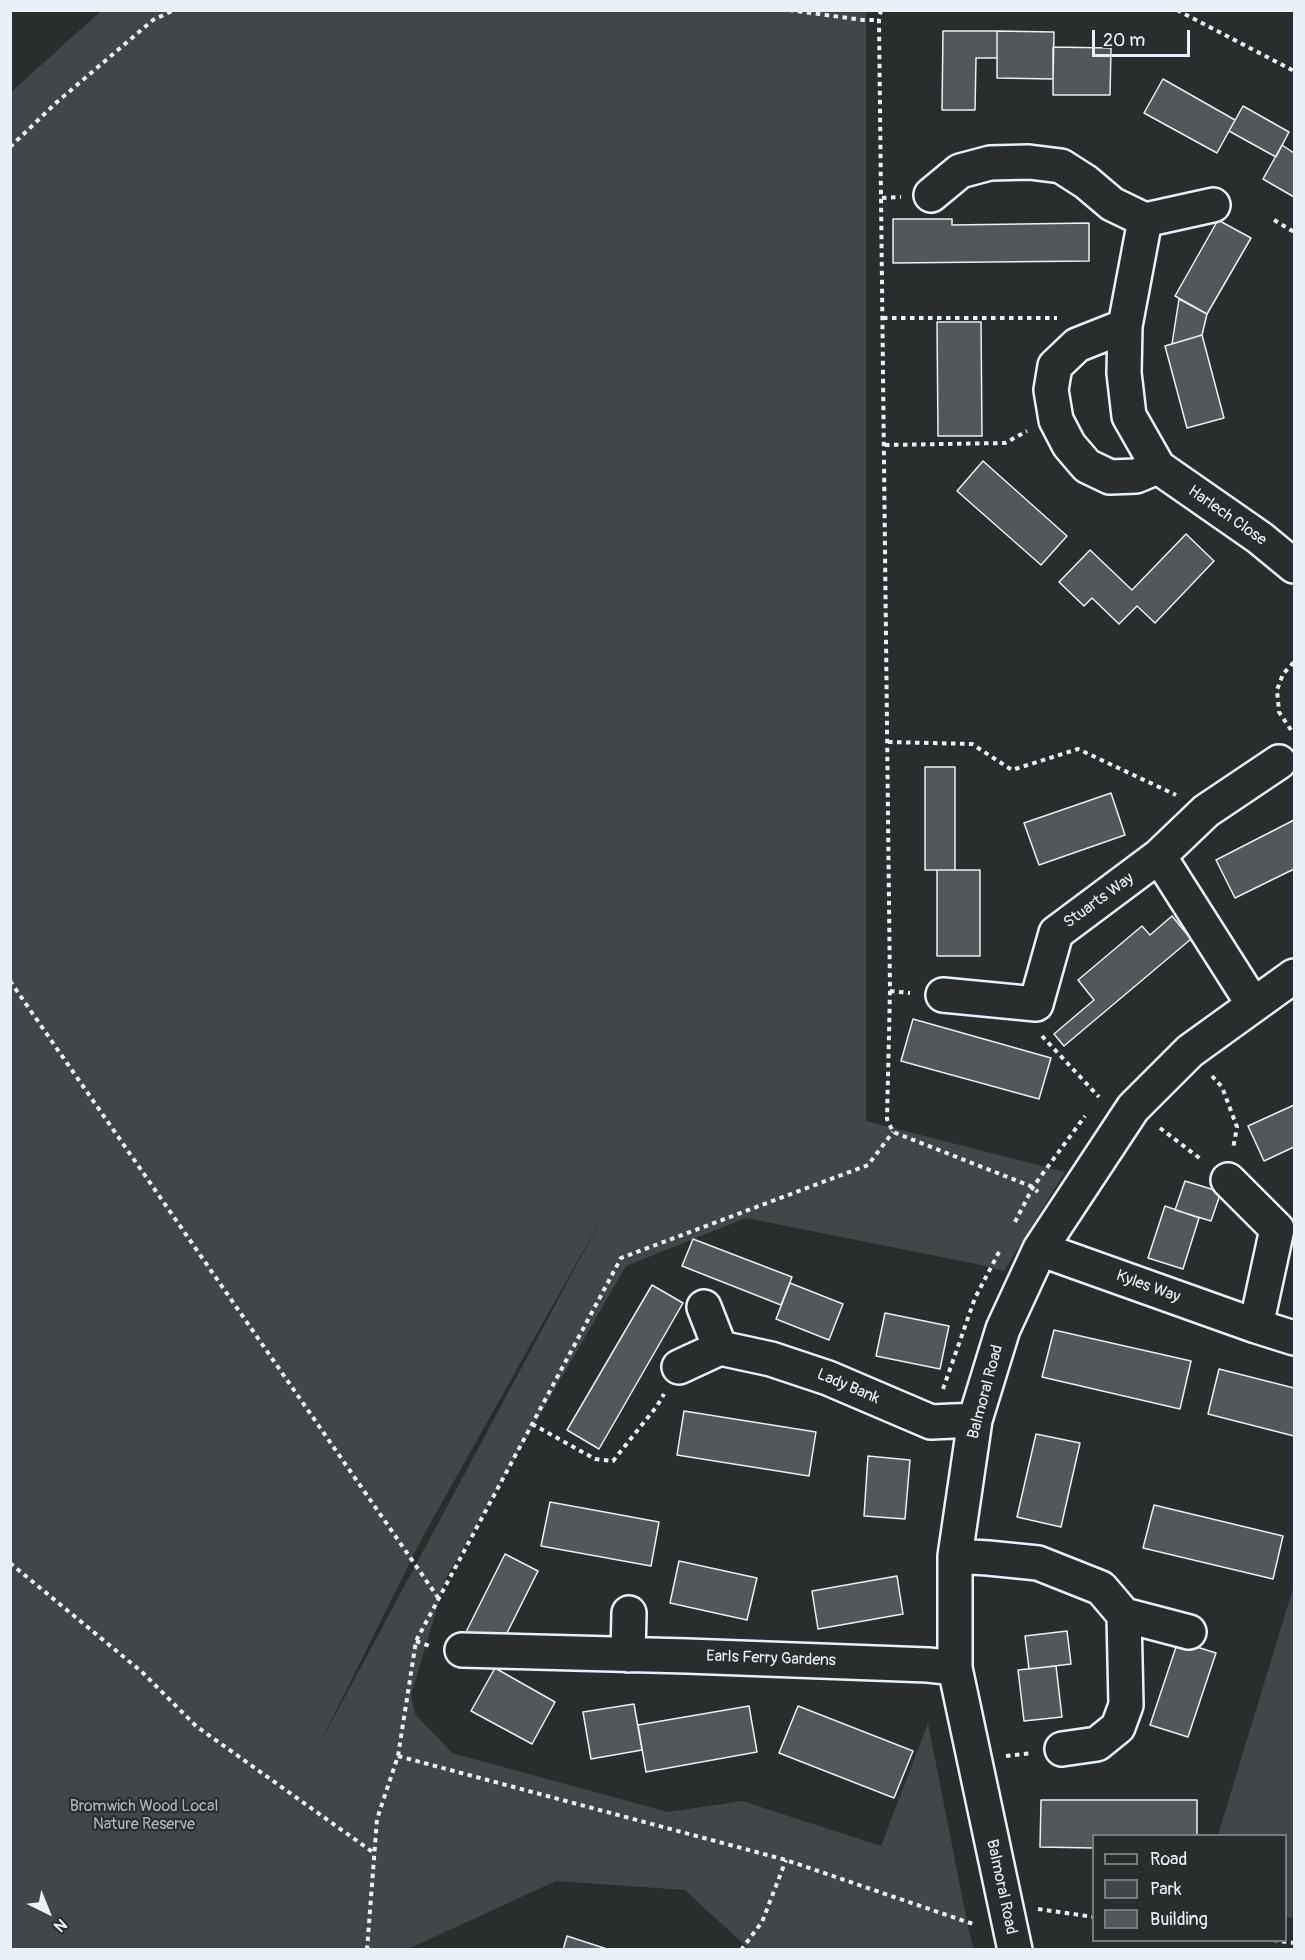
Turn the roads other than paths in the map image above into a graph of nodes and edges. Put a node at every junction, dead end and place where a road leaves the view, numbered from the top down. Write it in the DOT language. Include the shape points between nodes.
graph roads {
  1 [pos="931,195"];
  2 [pos="1213,205"];
  3 [pos="1145,220"];
  4 [pos="1125,326"];
  5 [pos="1158,467"];
  6 [pos="1294,566"];
  7 [pos="1287,749"];
  8 [pos="1159,856"];
  9 [pos="1294,976"];
  10 [pos="943,995"];
  11 [pos="1253,1004"];
  12 [pos="1228,1180"];
  13 [pos="1286,1224"];
  14 [pos="1040,1249"];
  15 [pos="704,1307"];
  16 [pos="1256,1326"];
  17 [pos="1294,1338"];
  18 [pos="720,1348"];
  19 [pos="679,1367"];
  20 [pos="975,1420"];
  21 [pos="955,1556"];
  22 [pos="629,1613"];
  23 [pos="1124,1615"];
  24 [pos="1189,1632"];
  25 [pos="462,1650"];
  26 [pos="628,1655"];
  27 [pos="955,1668"];
  28 [pos="1062,1749"];
  29 [pos="1010,1928"];
  1 -- 3 [label="street" via="960,171 990,162 1029,162 1061,166 1112,204"];
  2 -- 3 [label="street"];
  3 -- 4 [label="street, Harlech Close"];
  4 -- 5 [label="street, Harlech Close" via="1124,373 1129,416"];
  4 -- 5 [label="street" via="1077,345 1055,366 1051,390 1056,420 1069,445 1087,466 1110,477 1136,476"];
  5 -- 6 [label="street, Harlech Close"];
  7 -- 8 [label="street, Stuarts Way" via="1206,811"];
  8 -- 10 [label="street, Stuarts Way" via="1056,933 1036,1004"];
  8 -- 11 [label="street"];
  9 -- 11 [label="street, Balmoral Road"];
  11 -- 14 [label="street, Balmoral Road" via="1190,1050 1133,1108"];
  12 -- 13 [label="street"];
  13 -- 16 [label="street"];
  14 -- 16 [label="street, Kyles Way"];
  14 -- 20 [label="street, Balmoral Road" via="1003,1329"];
  15 -- 18 [label="street"];
  16 -- 17 [label="street, Kyles Way"];
  18 -- 19 [label="street"];
  18 -- 20 [label="street, Lady Bank" via="771,1359 828,1378 932,1422"];
  20 -- 21 [label="street, Balmoral Road"];
  21 -- 23 [label="street" via="1038,1563 1101,1588"];
  21 -- 27 [label="street, Balmoral Road"];
  22 -- 26 [label="street"];
  23 -- 24 [label="street"];
  23 -- 28 [label="street" via="1126,1705 1118,1727 1098,1744"];
  25 -- 26 [label="street, Earls Ferry Gardens"];
  26 -- 27 [label="street, Earls Ferry Gardens"];
  27 -- 29 [label="street, Balmoral Road"];
}
